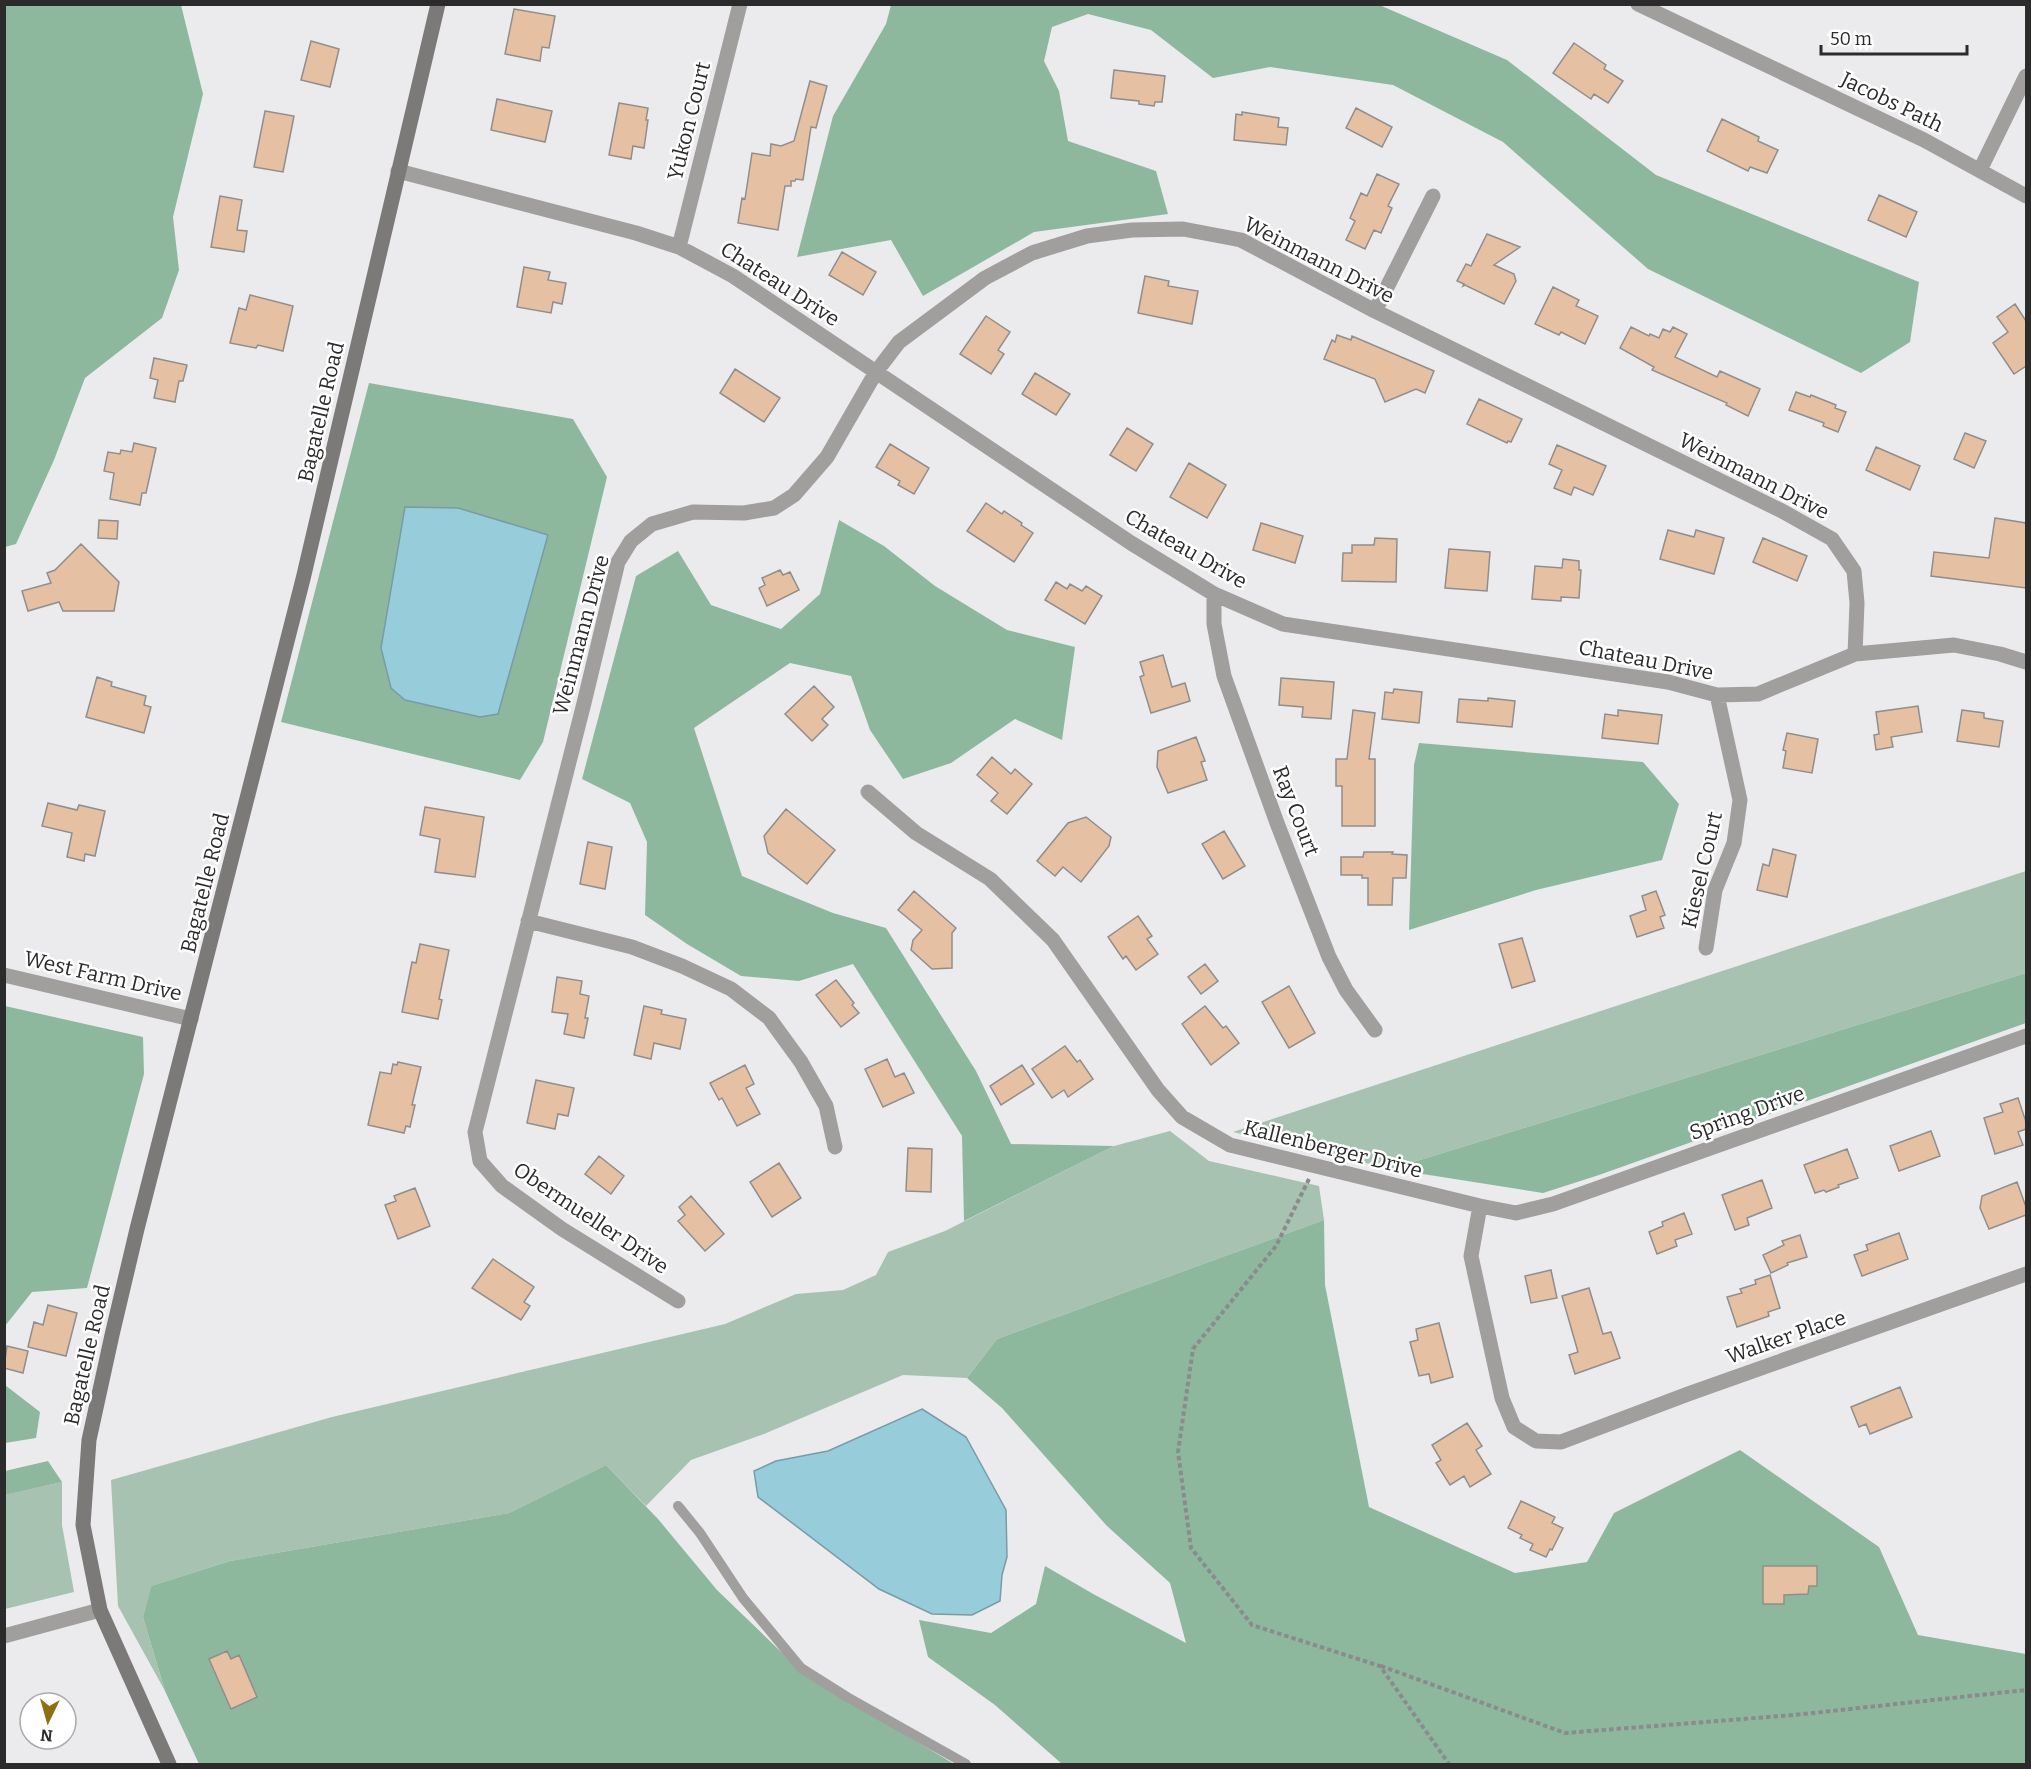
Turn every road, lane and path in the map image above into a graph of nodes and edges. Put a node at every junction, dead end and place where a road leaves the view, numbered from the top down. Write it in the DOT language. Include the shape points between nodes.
graph roads {
  1 [pos="438,4"];
  2 [pos="740,4"];
  3 [pos="1638,4"];
  4 [pos="2026,75"];
  5 [pos="1980,170"];
  6 [pos="398,171"];
  7 [pos="1433,196"];
  8 [pos="2026,196"];
  9 [pos="679,247"];
  10 [pos="1375,311"];
  11 [pos="876,372"];
  12 [pos="1214,594"];
  13 [pos="1855,654"];
  14 [pos="2026,662"];
  15 [pos="1717,695"];
  16 [pos="868,792"];
  17 [pos="528,921"];
  18 [pos="1706,948"];
  19 [pos="4,975"];
  20 [pos="191,1019"];
  21 [pos="1375,1030"];
  22 [pos="2026,1036"];
  23 [pos="475,1132"];
  24 [pos="835,1147"];
  25 [pos="1316,1166"];
  26 [pos="1480,1206"];
  27 [pos="2026,1274"];
  28 [pos="678,1301"];
  29 [pos="678,1506"];
  30 [pos="100,1610"];
  31 [pos="4,1636"];
  32 [pos="1380,1666"];
  33 [pos="2026,1690"];
  34 [pos="169,1764"];
  35 [pos="966,1764"];
  36 [pos="1449,1764"];
  1 -- 6 [label="street, Bagatelle Road"];
  2 -- 9 [label="street, Yukon Court"];
  3 -- 5 [label="street, Jacobs Path"];
  4 -- 5 [label="street"];
  5 -- 8 [label="street, Jacobs Path"];
  6 -- 9 [label="street, Chateau Drive"];
  6 -- 20 [label="street, Bagatelle Road" via="303,579"];
  7 -- 10 [label="street"];
  9 -- 11 [label="street, Chateau Drive" via="733,276"];
  10 -- 11 [label="street, Weinmann Drive" via="1241,240 1183,229 1132,230 1086,236 1032,253 985,278 899,342"];
  10 -- 13 [label="street, Weinmann Drive" via="1832,539 1854,571"];
  11 -- 12 [label="street, Chateau Drive"];
  11 -- 17 [label="street, Weinmann Drive" via="827,457 794,495 774,508 744,513 693,512 652,524 631,540 618,562"];
  12 -- 15 [label="street, Chateau Drive" via="1283,624 1668,682"];
  12 -- 21 [label="street, Ray Court" via="1214,624 1224,676 1277,823 1329,957 1346,990"];
  13 -- 14 [label="street, Chateau Drive" via="1954,645"];
  13 -- 15 [label="street, Chateau Drive" via="1758,694"];
  15 -- 18 [label="street, Kiesel Court" via="1740,800 1734,843 1715,890"];
  16 -- 25 [label="street, Kallenberger Drive" via="916,833 990,879 1053,940 1158,1090 1182,1117 1230,1146"];
  17 -- 23 [label="street, Weinmann Drive"];
  17 -- 24 [label="street" via="632,947 730,989 769,1018 801,1062 825,1106"];
  19 -- 20 [label="street, West Farm Drive"];
  20 -- 30 [label="street, Bagatelle Road" via="111,1335 89,1440 83,1525"];
  22 -- 26 [label="street, Spring Drive" via="1553,1204 1516,1213"];
  23 -- 28 [label="street, Obermueller Drive" via="480,1161 502,1186 562,1229"];
  25 -- 26 [label="street, Kallenberger Drive"];
  25 -- 32 [label="path" via="1276,1246 1193,1349 1179,1462 1191,1548 1252,1625"];
  26 -- 27 [label="street, Walker Place" via="1472,1256 1502,1398 1514,1427 1536,1441 1561,1442"];
  29 -- 35 [label="lane" via="743,1598 801,1668"];
  30 -- 31 [label="street"];
  30 -- 34 [label="street, Bagatelle Road"];
  32 -- 33 [label="path" via="1565,1733 1794,1715"];
  32 -- 36 [label="path"];
}
